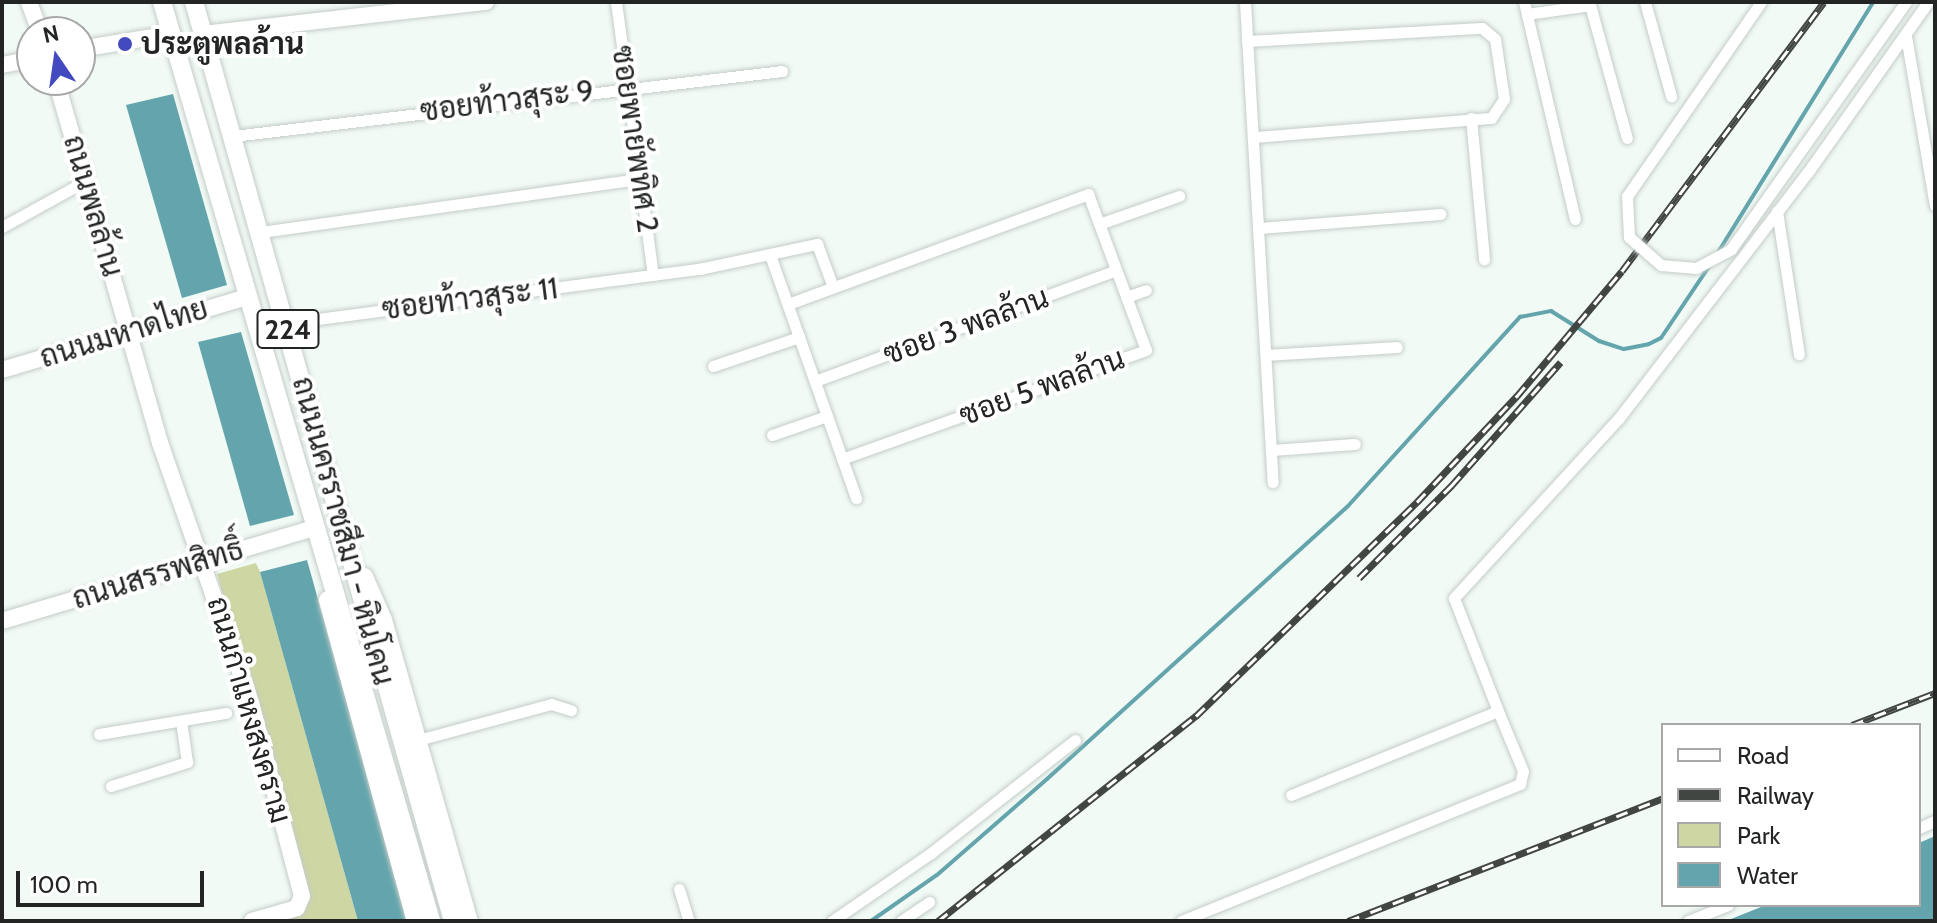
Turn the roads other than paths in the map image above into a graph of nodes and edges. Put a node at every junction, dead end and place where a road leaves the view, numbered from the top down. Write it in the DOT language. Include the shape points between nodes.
graph roads {
  1 [pos="162,2"];
  2 [pos="194,2"];
  3 [pos="486,2"];
  4 [pos="616,2"];
  5 [pos="1245,2"];
  6 [pos="1645,2"];
  7 [pos="1761,2"];
  8 [pos="1906,2"];
  9 [pos="1928,2"];
  10 [pos="1526,8"];
  11 [pos="172,34"];
  12 [pos="203,34"];
  13 [pos="1906,36"];
  14 [pos="1247,41"];
  15 [pos="96,46"];
  16 [pos="782,71"];
  17 [pos="628,86"];
  18 [pos="61,96"];
  19 [pos="1671,96"];
  20 [pos="1471,118"];
  21 [pos="233,136"];
  22 [pos="1253,137"];
  23 [pos="1627,138"];
  24 [pos="640,179"];
  25 [pos="87,180"];
  26 [pos="1179,196"];
  27 [pos="1935,206"];
  28 [pos="1777,211"];
  29 [pos="1440,214"];
  30 [pos="1575,219"];
  31 [pos="1099,224"];
  32 [pos="2,227"];
  33 [pos="1259,228"];
  34 [pos="261,232"];
  35 [pos="770,255"];
  36 [pos="1484,259"];
  37 [pos="1116,270"];
  38 [pos="653,275"];
  39 [pos="833,287"];
  40 [pos="1146,290"];
  41 [pos="247,297"];
  42 [pos="1126,297"];
  43 [pos="788,304"];
  44 [pos="287,323"];
  45 [pos="129,332"];
  46 [pos="799,337"];
  47 [pos="1397,347"];
  48 [pos="1799,354"];
  49 [pos="1266,355"];
  50 [pos="713,366"];
  51 [pos="2,370"];
  52 [pos="815,381"];
  53 [pos="827,416"];
  54 [pos="772,435"];
  55 [pos="1355,444"];
  56 [pos="1271,450"];
  57 [pos="842,459"];
  58 [pos="1273,482"];
  59 [pos="856,498"];
  60 [pos="313,528"];
  61 [pos="346,538"];
  62 [pos="319,548"];
  63 [pos="202,560"];
  64 [pos="2,621"];
  65 [pos="571,710"];
  66 [pos="1498,711"];
  67 [pos="226,713"];
  68 [pos="181,721"];
  69 [pos="99,734"];
  70 [pos="418,740"];
  71 [pos="1075,740"];
  72 [pos="111,786"];
  73 [pos="1291,795"];
  74 [pos="679,889"];
  75 [pos="929,902"];
  76 [pos="1723,907"];
  77 [pos="252,921"];
  78 [pos="416,921"];
  79 [pos="431,921"];
  80 [pos="453,921"];
  81 [pos="469,921"];
  82 [pos="689,921"];
  83 [pos="832,921"];
  84 [pos="901,921"];
  85 [pos="1181,921"];
  86 [pos="1688,921"];
  1 -- 11 [label="main road"];
  2 -- 12 [label="main road, ถนนนครราชสีมา - หินโคน / 224"];
  3 -- 12 [label="street"];
  4 -- 17 [label="street, ซอยพายัพทิศ 2"];
  5 -- 14 [label="street"];
  6 -- 19 [label="street"];
  7 -- 8 [label="street, bridge" via="1627,196 1629,237 1661,265 1696,268 1731,249"];
  9 -- 13 [label="street"];
  10 -- 23 [label="street" via="1590,5"];
  10 -- 30 [label="street"];
  11 -- 12 [label="main road"];
  11 -- 15 [label="street"];
  11 -- 41 [label="main road"];
  12 -- 21 [label="main road, ถนนนครราชสีมา - หินโคน / 224"];
  13 -- 27 [label="street"];
  13 -- 28 [label="street"];
  14 -- 20 [label="street" via="1482,28 1495,39 1504,99 1491,118"];
  14 -- 22 [label="street"];
  16 -- 17 [label="street, ซอยท้าวสุระ 9"];
  17 -- 21 [label="street, ซอยท้าวสุระ 9"];
  17 -- 24 [label="street, ซอยพายัพทิศ 2"];
  18 -- 25 [label="street, ถนนพลล้าน"];
  20 -- 22 [label="street"];
  20 -- 36 [label="street"];
  21 -- 34 [label="main road, ถนนนครราชสีมา - หินโคน / 224"];
  22 -- 33 [label="street"];
  24 -- 34 [label="street"];
  24 -- 38 [label="street, ซอยพายัพทิศ 2"];
  25 -- 32 [label="street"];
  25 -- 45 [label="street, ถนนพลล้าน"];
  26 -- 31 [label="street"];
  28 -- 48 [label="street"];
  28 -- 66 [label="street" via="1619,418 1454,598"];
  29 -- 33 [label="street"];
  31 -- 37 [label="street, ซอย 5 พลล้าน"];
  31 -- 39 [label="street, ซอย 5 พลล้าน" via="1088,194"];
  33 -- 49 [label="street"];
  34 -- 44 [label="main road, ถนนนครราชสีมา - หินโคน / 224"];
  35 -- 38 [label="street, ซอยท้าวสุระ 11"];
  35 -- 39 [label="street, ซอยท้าวสุระ 11" via="817,244"];
  35 -- 43 [label="street"];
  37 -- 42 [label="street, ซอย 5 พลล้าน"];
  37 -- 52 [label="street, ซอย 3 พลล้าน"];
  38 -- 44 [label="street, ซอยท้าวสุระ 11"];
  39 -- 43 [label="street, ซอย 5 พลล้าน"];
  40 -- 42 [label="street"];
  41 -- 45 [label="street, ถนนมหาดไทย"];
  41 -- 60 [label="main road"];
  42 -- 57 [label="street, ซอย 5 พลล้าน" via="1146,350"];
  43 -- 46 [label="street"];
  44 -- 61 [label="main road, ถนนนครราชสีมา - หินโคน / 224"];
  45 -- 51 [label="street, ถนนมหาดไทย"];
  45 -- 63 [label="street" via="160,443"];
  46 -- 50 [label="street"];
  46 -- 52 [label="street"];
  47 -- 49 [label="street"];
  49 -- 56 [label="street"];
  52 -- 53 [label="street"];
  53 -- 54 [label="street"];
  53 -- 57 [label="street"];
  55 -- 56 [label="street"];
  56 -- 58 [label="street"];
  57 -- 59 [label="street"];
  60 -- 62 [label="main road"];
  60 -- 63 [label="street, ถนนสรรพสิทธิ์"];
  61 -- 70 [label="main road" via="383,620"];
  61 -- 80 [label="main road, ถนนนครราชสีมา - หินโคน / 224"];
  62 -- 78 [label="main road" via="334,635"];
  62 -- 79 [label="main road"];
  63 -- 64 [label="street, ถนนสรรพสิทธิ์"];
  63 -- 77 [label="street, ถนนกำแหงสงคราม" via="251,703 302,896 297,908"];
  65 -- 70 [label="street" via="551,704"];
  66 -- 73 [label="street"];
  66 -- 85 [label="street" via="1523,771 1520,784"];
  67 -- 68 [label="street"];
  68 -- 69 [label="street"];
  68 -- 72 [label="street" via="187,762"];
  70 -- 81 [label="main road"];
  71 -- 83 [label="street" via="931,853"];
  74 -- 82 [label="street"];
  75 -- 84 [label="street"];
  76 -- 86 [label="street"];
}
